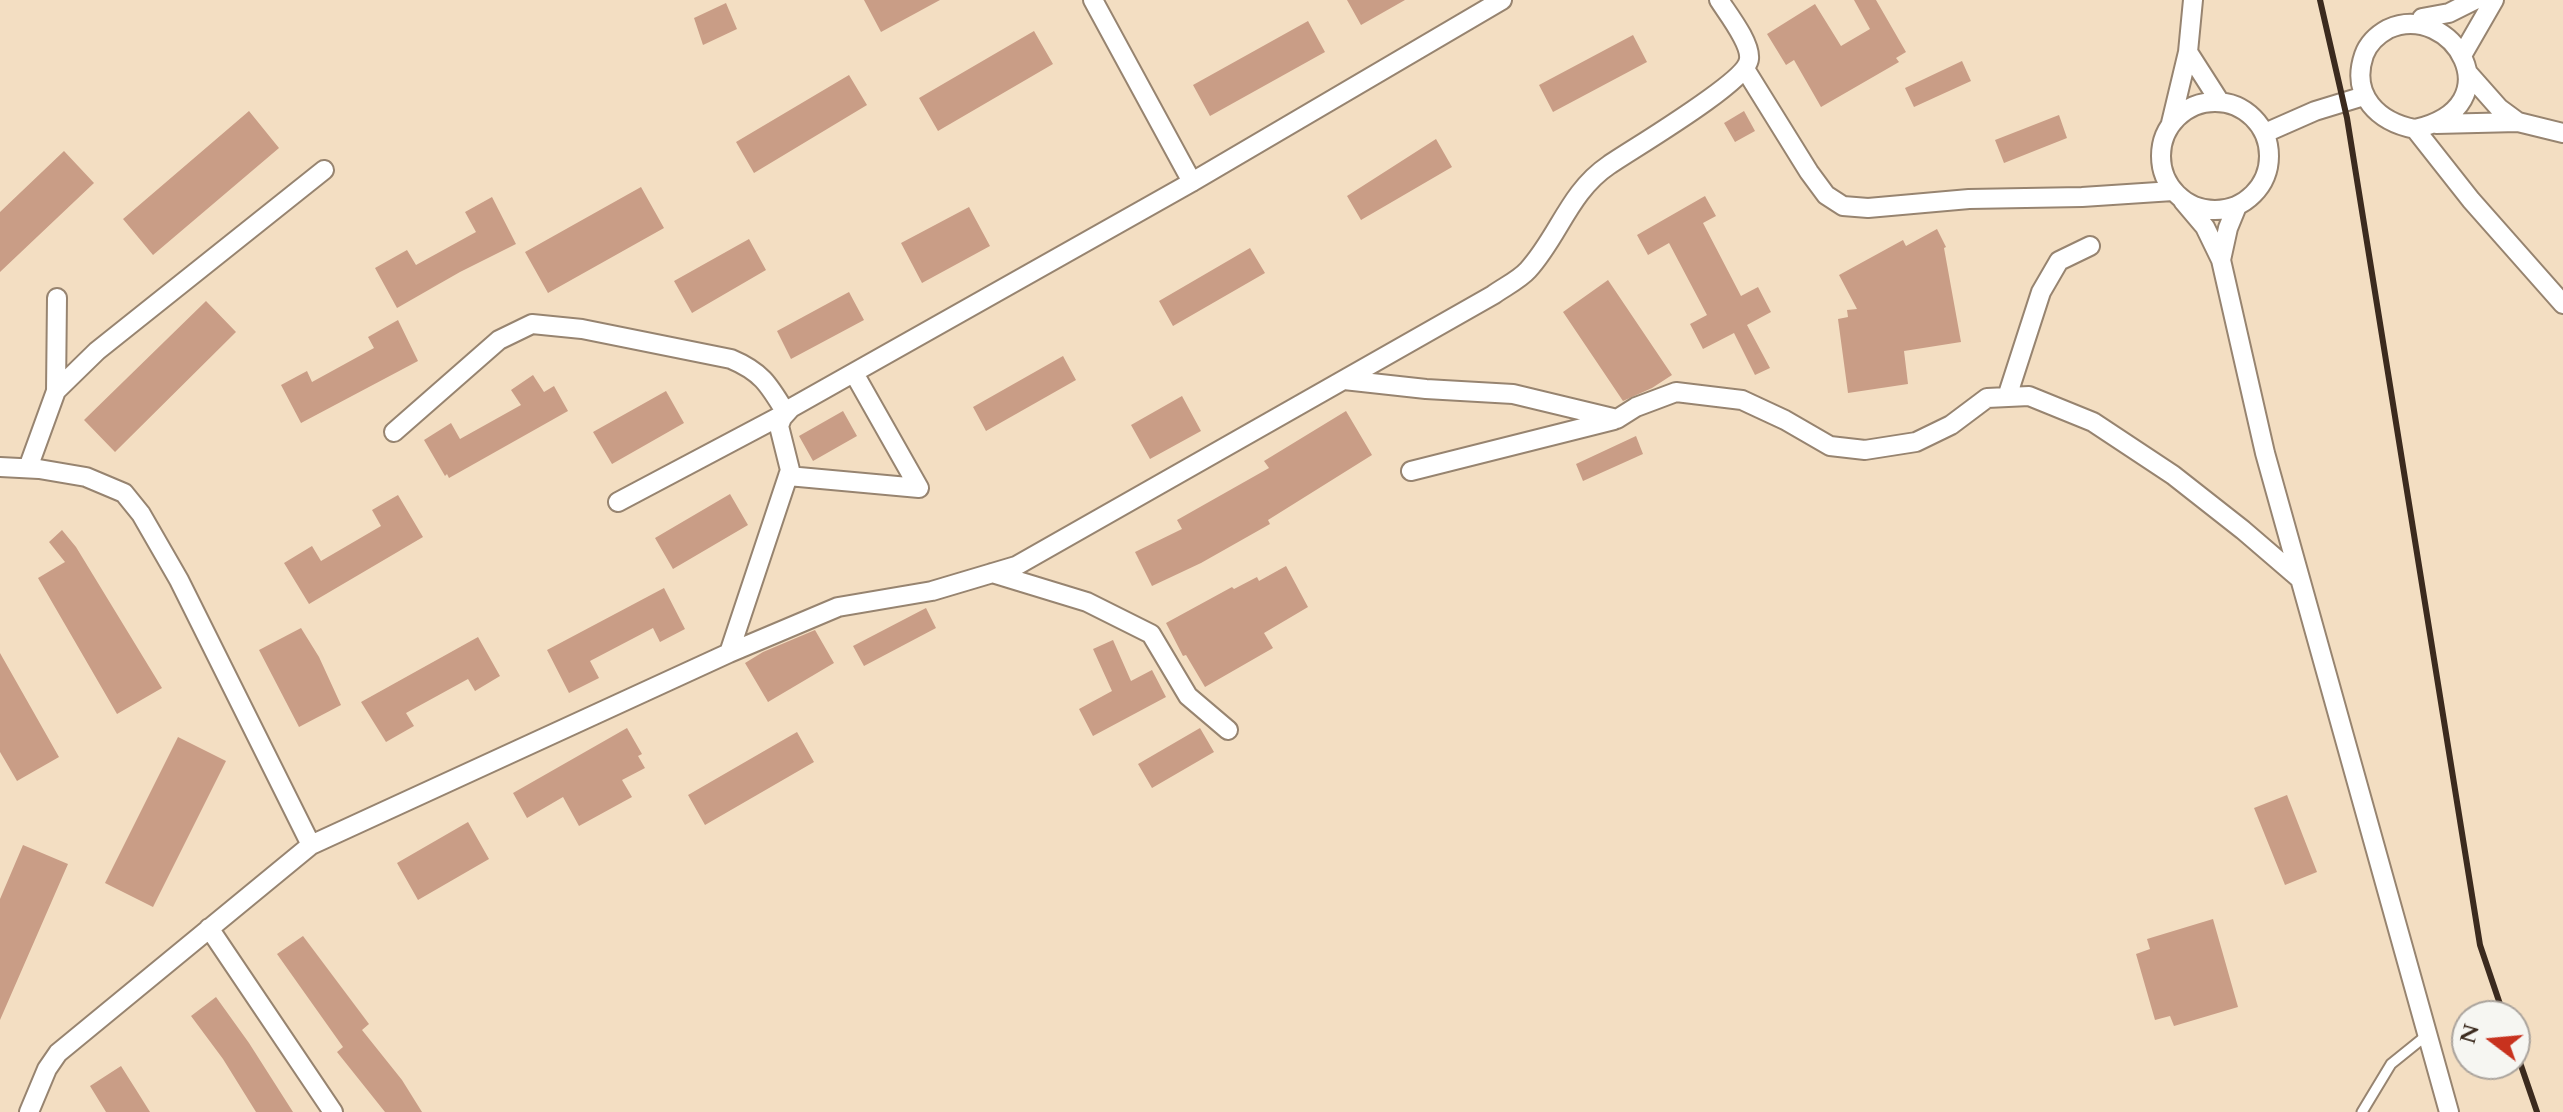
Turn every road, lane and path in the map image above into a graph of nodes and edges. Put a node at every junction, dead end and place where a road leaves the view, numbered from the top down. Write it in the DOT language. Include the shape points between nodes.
graph roads {
  1 [pos="1093,0"];
  2 [pos="1502,0"];
  3 [pos="1719,0"];
  4 [pos="2193,0"];
  5 [pos="2475,0"];
  6 [pos="2494,0"];
  7 [pos="2414,20"];
  8 [pos="2188,52"];
  9 [pos="2464,52"];
  10 [pos="1745,69"];
  11 [pos="2468,73"];
  12 [pos="2364,96"];
  13 [pos="2220,102"];
  14 [pos="2518,122"];
  15 [pos="2171,124"];
  16 [pos="2436,124"];
  17 [pos="2415,129"];
  18 [pos="2265,133"];
  19 [pos="2563,133"];
  20 [pos="324,170"];
  21 [pos="1192,182"];
  22 [pos="2178,196"];
  23 [pos="2237,206"];
  24 [pos="2090,246"];
  25 [pos="2221,260"];
  26 [pos="57,298"];
  27 [pos="2563,304"];
  28 [pos="855,375"];
  29 [pos="1344,380"];
  30 [pos="56,391"];
  31 [pos="2007,397"];
  32 [pos="786,413"];
  33 [pos="1617,419"];
  34 [pos="394,432"];
  35 [pos="0,467"];
  36 [pos="28,468"];
  37 [pos="1411,471"];
  38 [pos="788,476"];
  39 [pos="618,502"];
  40 [pos="992,573"];
  41 [pos="2300,579"];
  42 [pos="729,653"];
  43 [pos="1228,730"];
  44 [pos="311,845"];
  45 [pos="209,928"];
  46 [pos="2427,1035"];
  47 [pos="38,1107"];
  48 [pos="333,1112"];
  49 [pos="2362,1112"];
  50 [pos="2449,1112"];
  1 -- 21 [label="street"];
  2 -- 21 [label="street"];
  3 -- 10 [label="street" via="1747,48"];
  4 -- 8 [label="street"];
  5 -- 7 [label="street" via="2449,13"];
  6 -- 9 [label="street"];
  7 -- 9 [label="street" via="2452,35"];
  7 -- 12 [label="street" via="2376,36 2364,54"];
  8 -- 13 [label="street"];
  8 -- 15 [label="street"];
  9 -- 11 [label="street"];
  10 -- 22 [label="street" via="1809,172 1826,195 1843,206"];
  10 -- 29 [label="street" via="1577,193 1527,271"];
  11 -- 14 [label="street"];
  11 -- 16 [label="street" via="2453,112"];
  12 -- 17 [label="street" via="2394,125"];
  12 -- 18 [label="street"];
  13 -- 15 [label="street" via="2193,106"];
  13 -- 18 [label="street" via="2247,111"];
  14 -- 16 [label="street"];
  14 -- 19 [label="street"];
  15 -- 22 [label="street" via="2161,165"];
  16 -- 17 [label="street"];
  17 -- 27 [label="street"];
  18 -- 23 [label="street" via="2266,175"];
  20 -- 30 [label="street" via="97,351"];
  21 -- 28 [label="street"];
  22 -- 23 [label="street" via="2209,210"];
  22 -- 25 [label="street" via="2205,227"];
  23 -- 25 [label="street"];
  24 -- 31 [label="street" via="2059,261 2041,292"];
  25 -- 41 [label="street"];
  26 -- 30 [label="street"];
  28 -- 32 [label="street"];
  28 -- 38 [label="street" via="919,488"];
  29 -- 33 [label="street" via="1513,394"];
  29 -- 40 [label="street" via="1016,566"];
  30 -- 36 [label="street"];
  31 -- 33 [label="street" via="1987,398 1916,442 1865,450 1830,446 1742,400 1676,392"];
  31 -- 41 [label="street" via="2029,396 2093,422 2173,475"];
  32 -- 34 [label="street" via="765,378 731,359 532,324 499,340"];
  32 -- 38 [label="street" via="779,426"];
  32 -- 39 [label="street"];
  33 -- 37 [label="street"];
  35 -- 36 [label="street"];
  36 -- 44 [label="street" via="86,477 124,493 141,514"];
  38 -- 42 [label="street"];
  40 -- 42 [label="street" via="932,591 838,607"];
  40 -- 43 [label="street" via="1087,602 1151,634 1188,696"];
  41 -- 46 [label="street"];
  42 -- 44 [label="street"];
  44 -- 45 [label="street"];
  45 -- 47 [label="street" via="58,1053 47,1069"];
  45 -- 48 [label="street"];
  46 -- 49 [label="lane" via="2391,1064"];
  46 -- 50 [label="street"];
}
